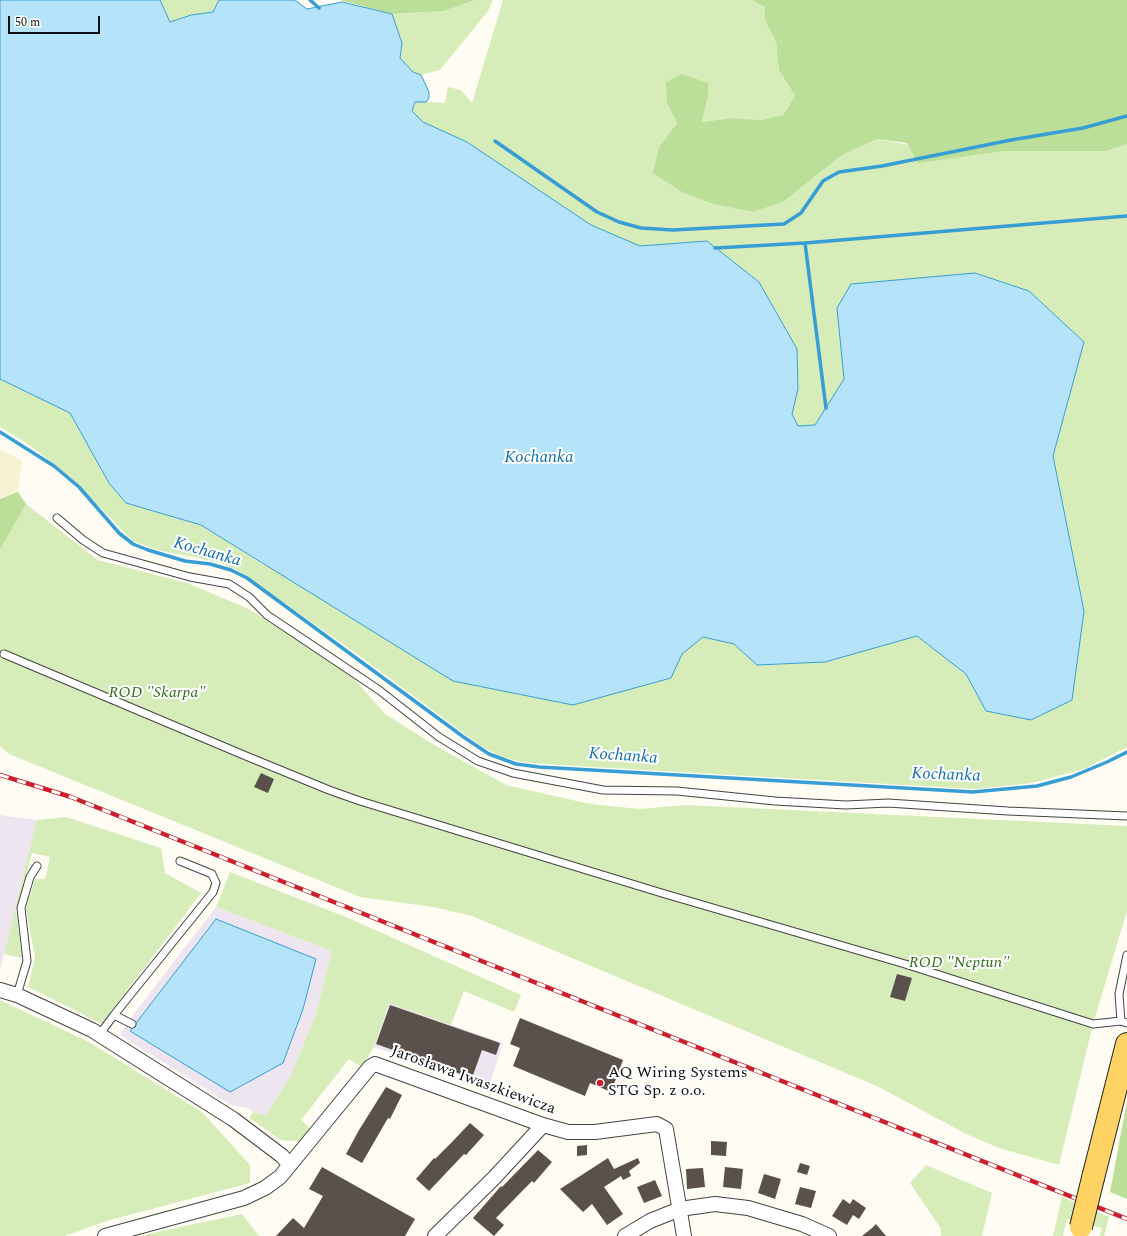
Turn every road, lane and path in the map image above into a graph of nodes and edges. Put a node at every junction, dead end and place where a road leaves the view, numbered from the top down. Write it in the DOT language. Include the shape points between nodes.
graph roads {
  1 [pos="57,518"];
  2 [pos="4,654"];
  3 [pos="1127,816"];
  4 [pos="180,861"];
  5 [pos="37,866"];
  6 [pos="1127,954"];
  7 [pos="0,990"];
  8 [pos="17,995"];
  9 [pos="114,1015"];
  10 [pos="1124,1022"];
  11 [pos="132,1024"];
  12 [pos="99,1035"];
  13 [pos="1127,1044"];
  14 [pos="543,1125"];
  15 [pos="290,1165"];
  16 [pos="680,1209"];
  17 [pos="1080,1233"];
  18 [pos="105,1236"];
  19 [pos="435,1236"];
  20 [pos="625,1236"];
  21 [pos="684,1236"];
  22 [pos="829,1236"];
  1 -- 3 [label="lane" via="103,553 190,577 229,584 249,597 267,615 379,690 439,737 478,761 512,773 603,790 677,791 846,805 888,803"];
  2 -- 10 [label="lane" via="360,801 905,964 1093,1024"];
  4 -- 9 [label="lane" via="212,874 216,883 213,892"];
  5 -- 8 [label="lane" via="30,877 21,908 27,961"];
  6 -- 10 [label="lane" via="1119,994"];
  7 -- 8 [label="street"];
  8 -- 12 [label="street"];
  9 -- 11 [label="lane"];
  9 -- 12 [label="lane"];
  12 -- 15 [label="street" via="233,1119"];
  13 -- 17 [label="main road, bridge"];
  14 -- 15 [label="street, Jarosława Iwaszkiewicza" via="374,1064"];
  14 -- 16 [label="street, Jarosława Iwaszkiewicza" via="568,1132 596,1132 657,1124 666,1128"];
  14 -- 19 [label="street"];
  15 -- 18 [label="street, Jarosława Iwaszkiewicza" via="280,1177 244,1198"];
  16 -- 20 [label="street" via="650,1221"];
  16 -- 21 [label="street"];
  16 -- 22 [label="street" via="710,1205 737,1206 802,1224"];
}
